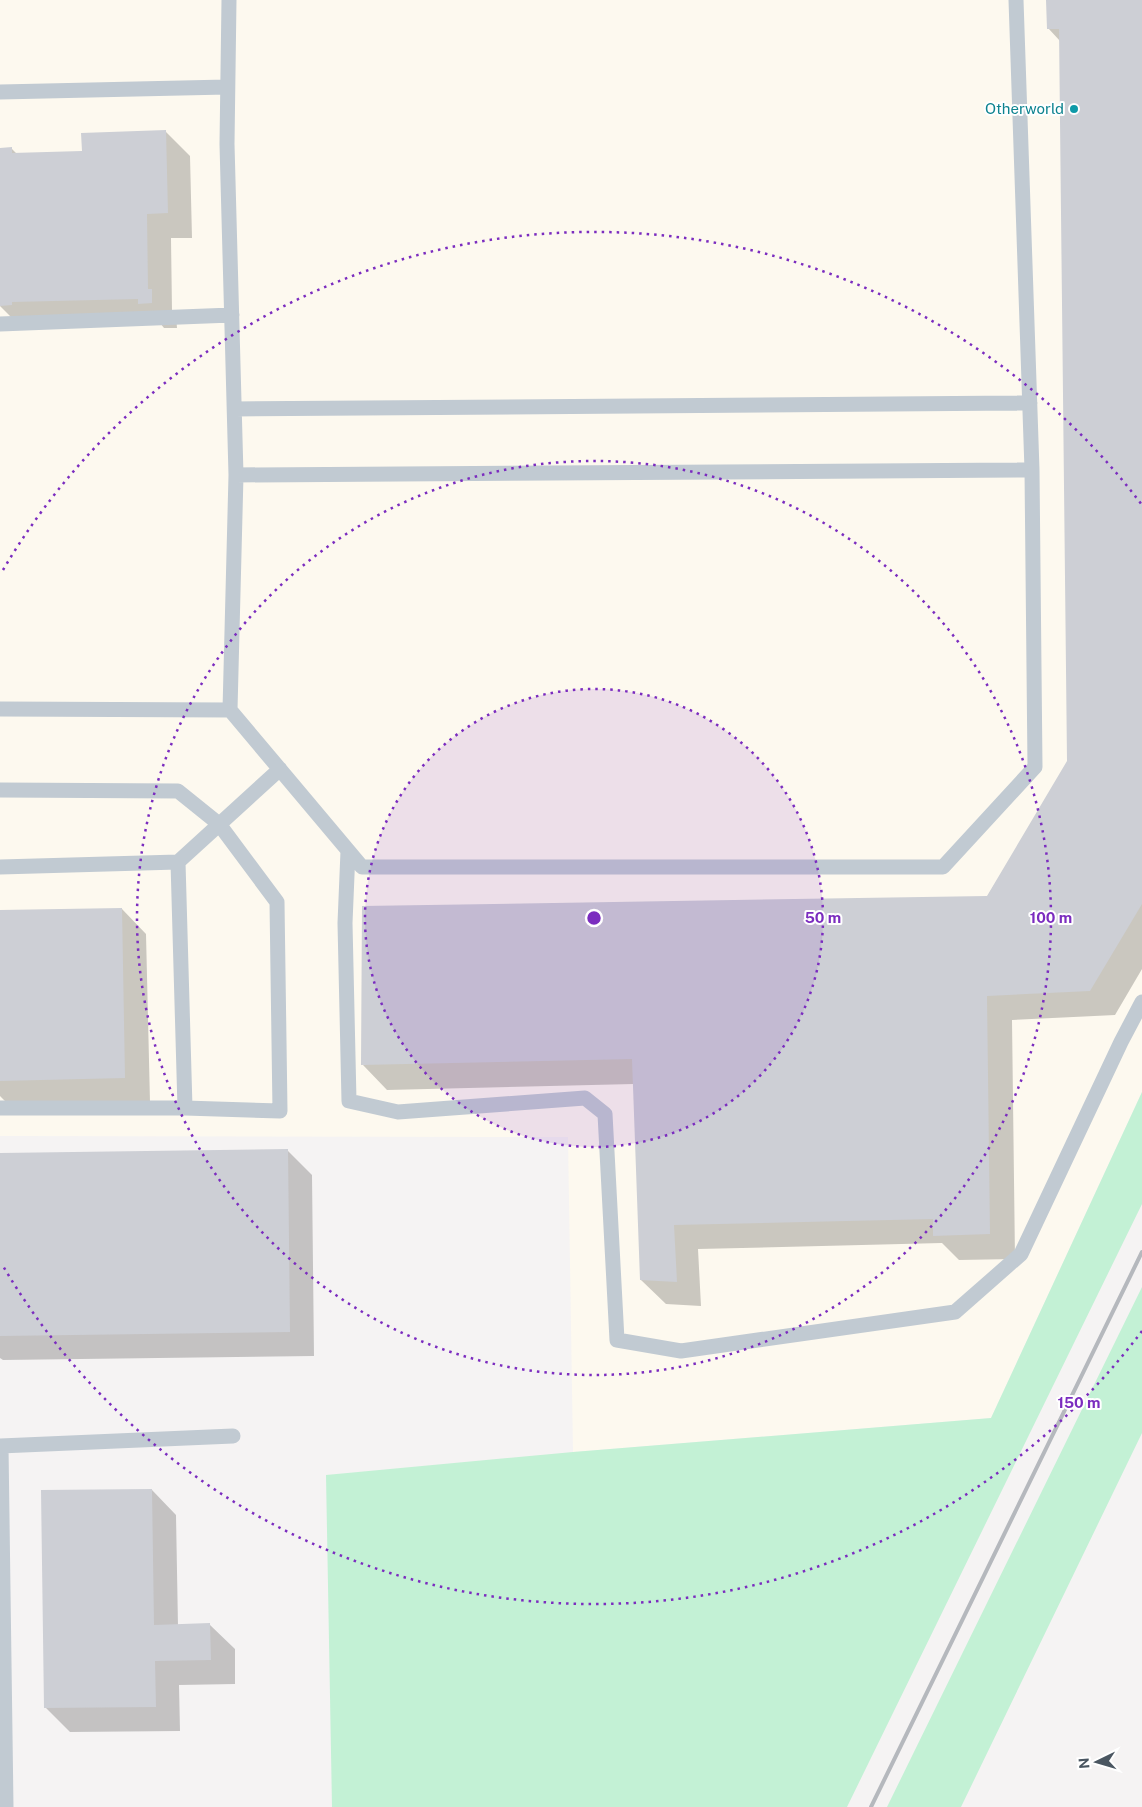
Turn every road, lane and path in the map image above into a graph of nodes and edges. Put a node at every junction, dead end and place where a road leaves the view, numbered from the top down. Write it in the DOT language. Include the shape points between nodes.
graph roads {
  1 [pos="229,0"];
  2 [pos="1016,0"];
  3 [pos="227,87"];
  4 [pos="0,92"];
  5 [pos="232,315"];
  6 [pos="0,324"];
  7 [pos="1030,403"];
  8 [pos="235,409"];
  9 [pos="1032,470"];
  10 [pos="236,476"];
  11 [pos="0,709"];
  12 [pos="230,710"];
  13 [pos="280,769"];
  14 [pos="0,790"];
  15 [pos="219,824"];
  16 [pos="348,851"];
  17 [pos="178,862"];
  18 [pos="0,867"];
  19 [pos="1142,1002"];
  20 [pos="0,1108"];
  21 [pos="185,1108"];
  22 [pos="233,1436"];
  23 [pos="0,1446"];
  24 [pos="6,1807"];
  1 -- 3 [label="lane"];
  2 -- 7 [label="lane"];
  3 -- 4 [label="lane"];
  3 -- 5 [label="lane"];
  5 -- 6 [label="lane"];
  5 -- 8 [label="lane"];
  7 -- 8 [label="lane"];
  7 -- 9 [label="lane"];
  8 -- 10 [label="lane"];
  9 -- 10 [label="lane"];
  9 -- 16 [label="lane" via="1035,767 944,867 362,867"];
  10 -- 12 [label="lane"];
  11 -- 12 [label="lane"];
  12 -- 13 [label="lane"];
  13 -- 15 [label="lane"];
  13 -- 16 [label="lane"];
  14 -- 15 [label="lane" via="178,791"];
  15 -- 17 [label="lane"];
  15 -- 21 [label="lane" via="277,902 280,1111"];
  16 -- 19 [label="lane" via="345,923 349,1101 398,1112 585,1098 605,1114 617,1340 681,1351 956,1312 1021,1254"];
  17 -- 18 [label="lane"];
  17 -- 21 [label="lane"];
  20 -- 21 [label="lane"];
  22 -- 23 [label="lane"];
  23 -- 24 [label="lane"];
}
